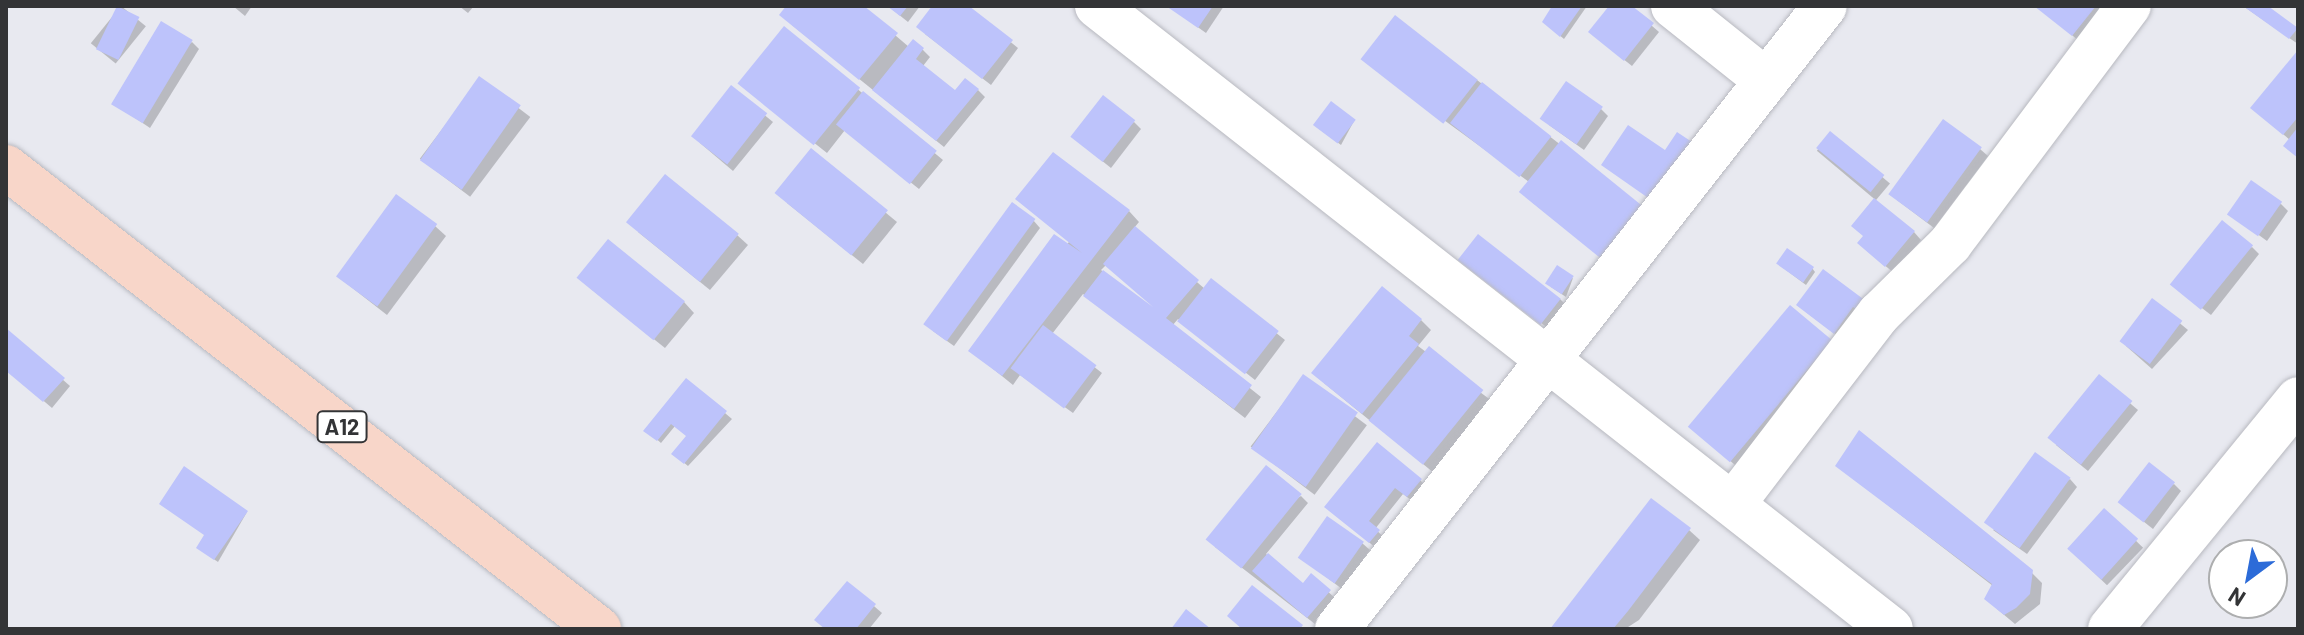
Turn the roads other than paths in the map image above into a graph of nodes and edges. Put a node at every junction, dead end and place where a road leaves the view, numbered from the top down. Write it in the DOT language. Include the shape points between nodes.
graph roads {
  1 [pos="1097,6"];
  2 [pos="1673,6"];
  3 [pos="1825,6"];
  4 [pos="2129,6"];
  5 [pos="1767,81"];
  6 [pos="6,167"];
  7 [pos="1548,359"];
  8 [pos="2298,399"];
  9 [pos="1733,504"];
  10 [pos="599,629"];
  11 [pos="1337,629"];
  12 [pos="1891,629"];
  13 [pos="2110,629"];
  1 -- 7 [label="street"];
  2 -- 5 [label="street"];
  3 -- 5 [label="street"];
  4 -- 9 [label="street" via="1950,244 1879,314"];
  5 -- 7 [label="street"];
  6 -- 10 [label="main road, A12"];
  7 -- 9 [label="street"];
  7 -- 11 [label="street"];
  8 -- 13 [label="street"];
  9 -- 12 [label="street"];
}
